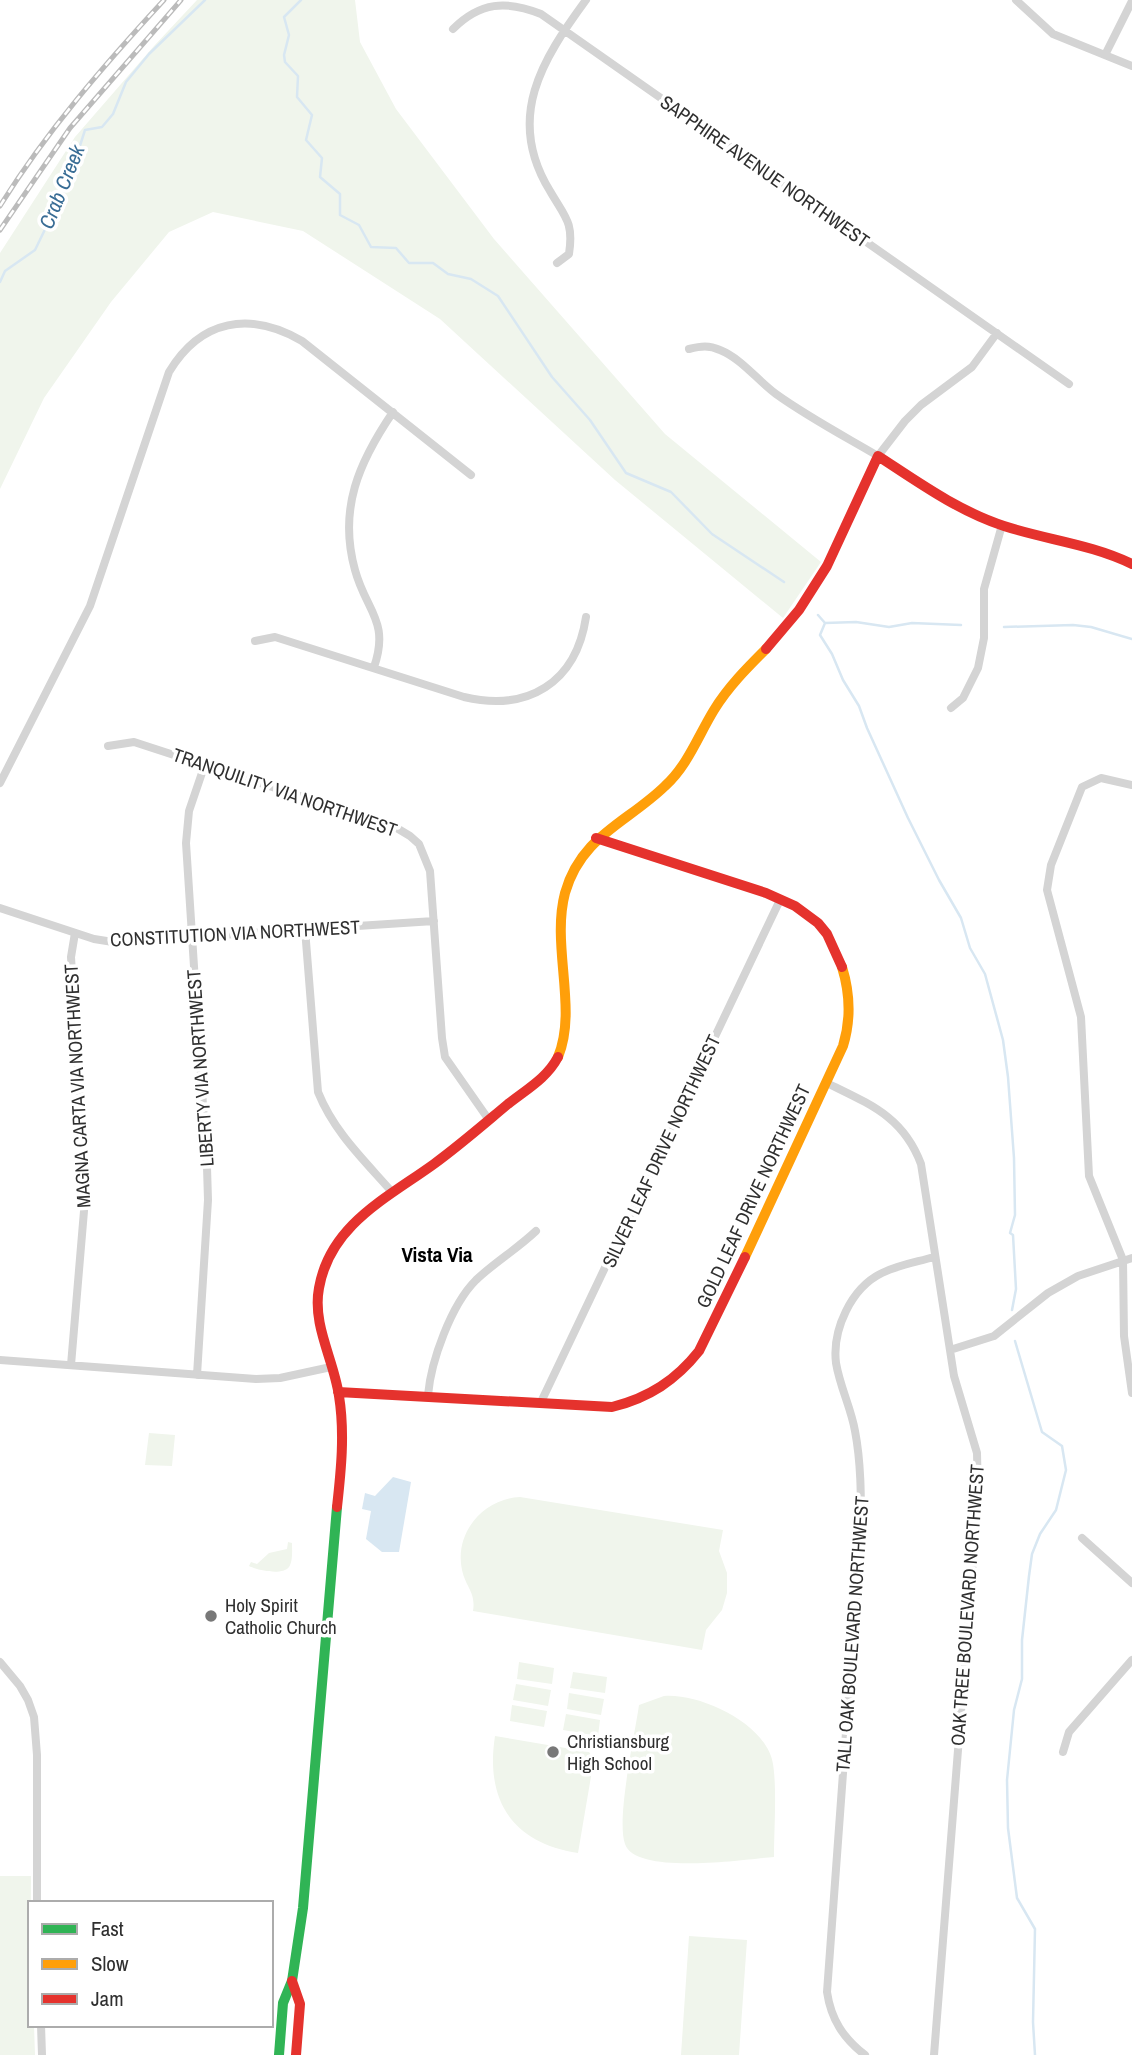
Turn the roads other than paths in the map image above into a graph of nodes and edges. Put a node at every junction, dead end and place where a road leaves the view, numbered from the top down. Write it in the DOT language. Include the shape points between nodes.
graph roads {
  1 [pos="586,0"];
  2 [pos="1016,0"];
  3 [pos="1132,1"];
  4 [pos="453,29"];
  5 [pos="564,30"];
  6 [pos="1105,55"];
  7 [pos="1132,66"];
  8 [pos="557,263"];
  9 [pos="997,333"];
  10 [pos="689,349"];
  11 [pos="1069,384"];
  12 [pos="393,412"];
  13 [pos="878,456"];
  14 [pos="471,475"];
  15 [pos="1002,525"];
  16 [pos="1132,564"];
  17 [pos="586,617"];
  18 [pos="255,641"];
  19 [pos="374,667"];
  20 [pos="951,708"];
  21 [pos="108,746"];
  22 [pos="205,764"];
  23 [pos="0,783"];
  24 [pos="1132,785"];
  25 [pos="596,838"];
  26 [pos="780,900"];
  27 [pos="0,908"];
  28 [pos="434,920"];
  29 [pos="305,929"];
  30 [pos="75,933"];
  31 [pos="192,937"];
  32 [pos="827,1083"];
  33 [pos="489,1120"];
  34 [pos="393,1192"];
  35 [pos="536,1231"];
  36 [pos="934,1257"];
  37 [pos="1127,1259"];
  38 [pos="950,1350"];
  39 [pos="0,1360"];
  40 [pos="71,1365"];
  41 [pos="331,1367"];
  42 [pos="197,1375"];
  43 [pos="338,1392"];
  44 [pos="1132,1393"];
  45 [pos="428,1395"];
  46 [pos="541,1402"];
  47 [pos="1082,1538"];
  48 [pos="1132,1583"];
  49 [pos="1132,1660"];
  50 [pos="0,1662"];
  51 [pos="1063,1752"];
  52 [pos="37,1901"];
  53 [pos="292,1981"];
  54 [pos="41,2027"];
  55 [pos="42,2055"];
  56 [pos="279,2055"];
  57 [pos="296,2055"];
  58 [pos="865,2055"];
  59 [pos="934,2055"];
  1 -- 5 [label="street"];
  2 -- 6 [label="street" via="1053,34"];
  3 -- 6 [label="street"];
  4 -- 5 [label="street, SAPPHIRE AVENUE NORTHWEST" via="475,11 505,4 541,14"];
  5 -- 8 [label="street" via="537,79 529,124 540,171 569,222 569,254"];
  5 -- 9 [label="street, SAPPHIRE AVENUE NORTHWEST"];
  6 -- 7 [label="street"];
  9 -- 11 [label="street, SAPPHIRE AVENUE NORTHWEST"];
  9 -- 13 [label="street" via="972,367 921,405"];
  10 -- 13 [label="street" via="706,345 722,351 778,396"];
  12 -- 14 [label="street"];
  12 -- 19 [label="street" via="356,480 349,524 355,570 381,637"];
  12 -- 23 [label="street" via="283,330 247,323 229,325 201,336 186,348 161,391 90,606"];
  13 -- 15 [label="street" via="962,508"];
  13 -- 25 [label="street" via="820,579 778,636 717,704 685,764 662,789"];
  15 -- 16 [label="street" via="1087,545"];
  15 -- 20 [label="street" via="984,589 984,638 978,668 963,698"];
  17 -- 19 [label="street" via="583,638 563,673 550,686 516,699 482,701"];
  18 -- 19 [label="street" via="275,636"];
  21 -- 22 [label="street, TRANQUILITY VIA NORTHWEST" via="134,742"];
  22 -- 28 [label="street, TRANQUILITY VIA NORTHWEST" via="411,836 430,871"];
  22 -- 31 [label="street, LIBERTY VIA NORTHWEST" via="186,827"];
  24 -- 37 [label="street" via="1101,778 1082,787 1047,882 1081,1017 1090,1176"];
  25 -- 26 [label="street, GOLD LEAF DRIVE NORTHWEST"];
  25 -- 33 [label="street" via="579,860 563,897 559,937 564,1045 544,1075"];
  26 -- 32 [label="street, GOLD LEAF DRIVE NORTHWEST" via="818,923 846,983 846,1034"];
  26 -- 46 [label="street, SILVER LEAF DRIVE NORTHWEST"];
  27 -- 30 [label="street, CONSTITUTION VIA NORTHWEST"];
  28 -- 29 [label="street, CONSTITUTION VIA NORTHWEST"];
  28 -- 33 [label="street, TRANQUILITY VIA NORTHWEST" via="445,1057"];
  29 -- 31 [label="street, CONSTITUTION VIA NORTHWEST"];
  29 -- 34 [label="street" via="318,1092 340,1134"];
  30 -- 31 [label="street, CONSTITUTION VIA NORTHWEST" via="113,942"];
  30 -- 40 [label="street, MAGNA CARTA VIA NORTHWEST" via="71,957 84,1211"];
  31 -- 42 [label="street, LIBERTY VIA NORTHWEST" via="208,1200"];
  32 -- 36 [label="street, OAK TREE BOULEVARD NORTHWEST" via="876,1108 904,1131 913,1145 921,1164"];
  32 -- 46 [label="street, GOLD LEAF DRIVE NORTHWEST" via="699,1351 685,1370 631,1404 612,1408"];
  33 -- 34 [label="street"];
  34 -- 41 [label="street" via="346,1230 322,1272 318,1308"];
  35 -- 45 [label="street" via="478,1278 459,1304 435,1360"];
  36 -- 38 [label="street, OAK TREE BOULEVARD NORTHWEST"];
  36 -- 58 [label="street, TALL OAK BOULEVARD NORTHWEST" via="882,1273 862,1288 844,1317 836,1343 840,1381 858,1449 861,1527 827,1992 834,2021"];
  37 -- 38 [label="street" via="1063,1284 994,1336"];
  37 -- 44 [label="street" via="1124,1336"];
  38 -- 59 [label="street, OAK TREE BOULEVARD NORTHWEST" via="977,1453 979,1482"];
  39 -- 40 [label="street"];
  40 -- 42 [label="street"];
  41 -- 42 [label="street" via="280,1378"];
  41 -- 43 [label="street"];
  43 -- 45 [label="street, GOLD LEAF DRIVE NORTHWEST"];
  43 -- 53 [label="street" via="339,1489 304,1898"];
  45 -- 46 [label="street, GOLD LEAF DRIVE NORTHWEST"];
  47 -- 48 [label="street"];
  49 -- 51 [label="street" via="1069,1732"];
  50 -- 52 [label="street" via="20,1686 34,1717"];
  53 -- 56 [label="street" via="283,2003"];
  53 -- 57 [label="street" via="300,2004"];
  54 -- 55 [label="street"];
}
